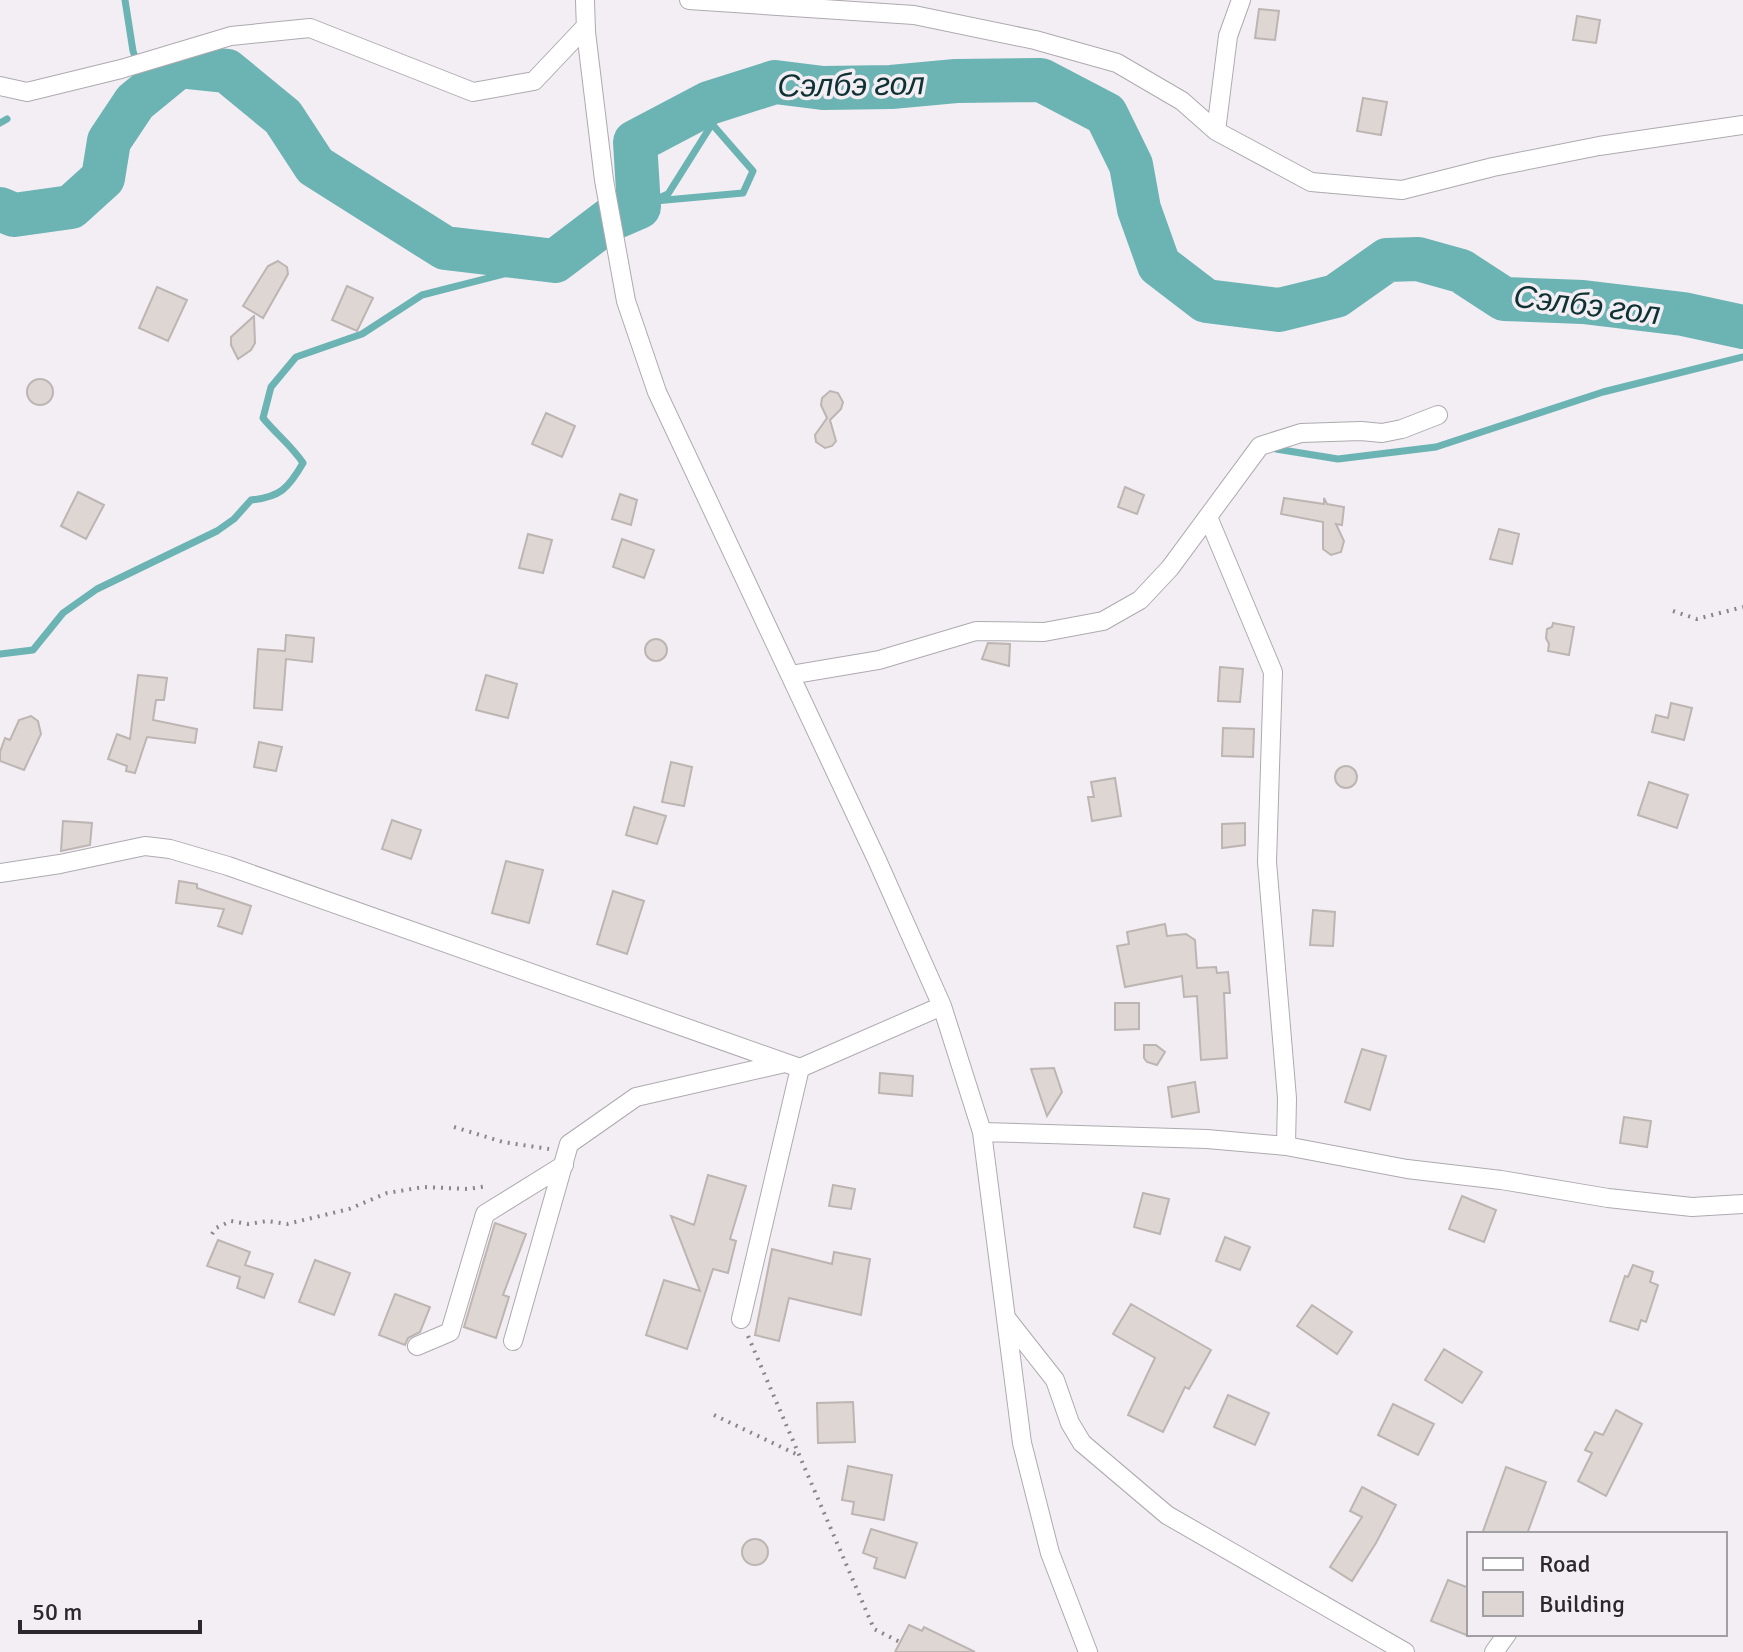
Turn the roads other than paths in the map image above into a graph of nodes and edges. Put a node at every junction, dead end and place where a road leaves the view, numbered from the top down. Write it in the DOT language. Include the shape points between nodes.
graph roads {
  1 [pos="585,0"];
  2 [pos="689,0"];
  3 [pos="1241,0"];
  4 [pos="586,26"];
  5 [pos="0,86"];
  6 [pos="1743,125"];
  7 [pos="1216,131"];
  8 [pos="1438,415"];
  9 [pos="1208,517"];
  10 [pos="790,675"];
  11 [pos="0,873"];
  12 [pos="942,1006"];
  13 [pos="792,1065"];
  14 [pos="982,1132"];
  15 [pos="1286,1146"];
  16 [pos="565,1159"];
  17 [pos="1743,1204"];
  18 [pos="1005,1316"];
  19 [pos="741,1319"];
  20 [pos="513,1341"];
  21 [pos="417,1346"];
  22 [pos="1088,1652"];
  23 [pos="1405,1652"];
  1 -- 4 [label="street"];
  2 -- 7 [label="street" via="914,15 1035,40 1117,63 1182,101"];
  3 -- 7 [label="street" via="1228,36"];
  4 -- 5 [label="street" via="534,81 473,92 310,28 231,36 27,92"];
  4 -- 10 [label="street" via="604,180 626,301 657,392"];
  6 -- 7 [label="street" via="1584,149 1402,190 1311,182"];
  8 -- 9 [label="street" via="1382,433 1301,433 1260,446"];
  9 -- 10 [label="street" via="1140,600 1103,621 1044,632 976,631 879,660"];
  9 -- 15 [label="street" via="1273,672 1267,862 1287,1098"];
  10 -- 12 [label="street"];
  11 -- 13 [label="street" via="145,846 170,849"];
  12 -- 13 [label="street"];
  12 -- 14 [label="street"];
  13 -- 16 [label="street" via="636,1097 569,1144"];
  13 -- 19 [label="street"];
  14 -- 15 [label="street"];
  14 -- 18 [label="street"];
  15 -- 17 [label="street" via="1608,1198 1692,1207"];
  16 -- 20 [label="street"];
  16 -- 21 [label="street" via="485,1214 450,1332"];
  18 -- 22 [label="street" via="1022,1443 1050,1553"];
  18 -- 23 [label="street" via="1055,1380 1082,1443 1155,1505"];
}
